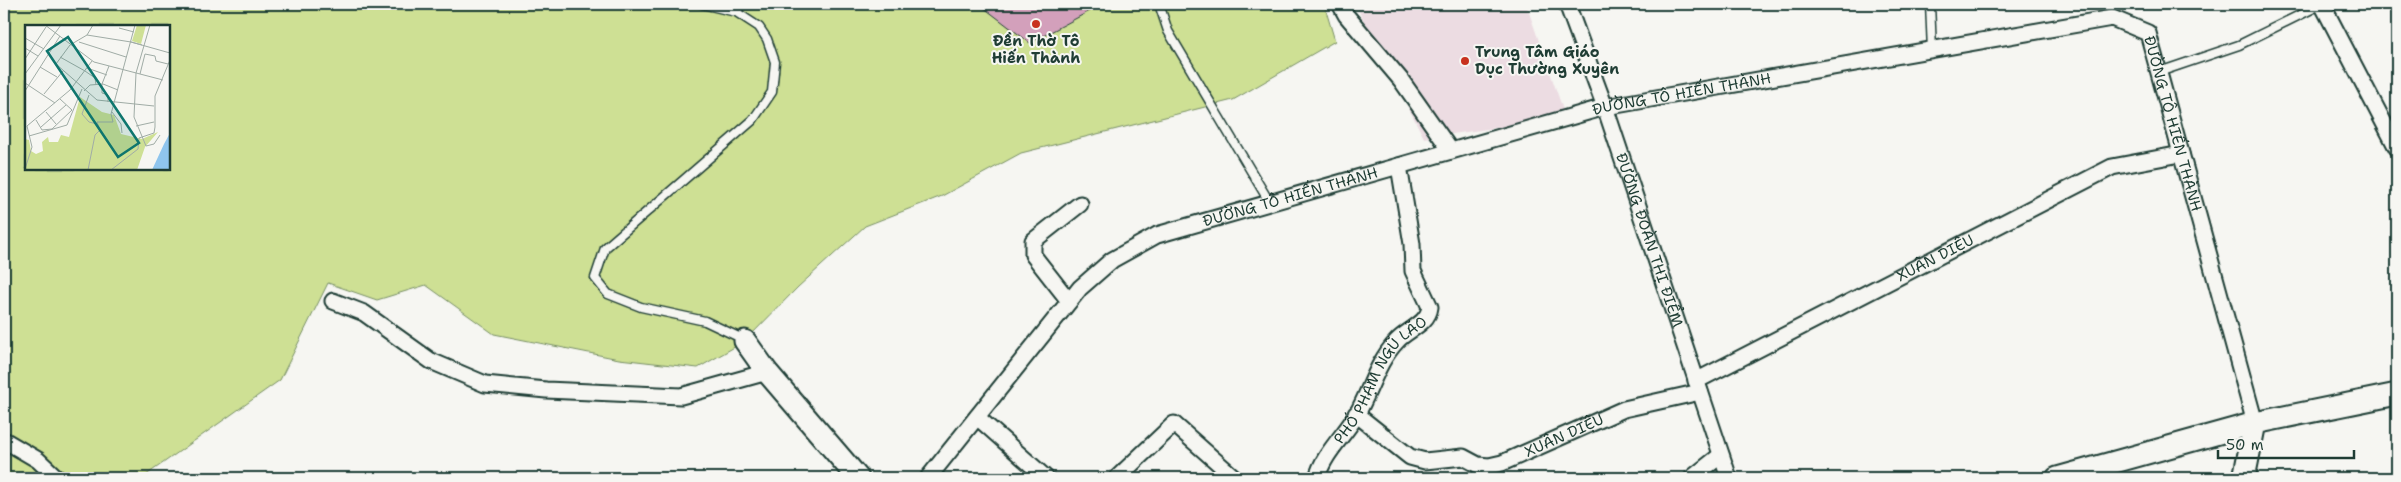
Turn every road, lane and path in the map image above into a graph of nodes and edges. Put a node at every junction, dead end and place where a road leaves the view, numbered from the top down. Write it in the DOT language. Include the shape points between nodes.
graph roads {
  1 [pos="702,4"];
  2 [pos="742,4"];
  3 [pos="1159,4"];
  4 [pos="1340,4"];
  5 [pos="1567,4"];
  6 [pos="1930,4"];
  7 [pos="2322,4"];
  8 [pos="736,12"];
  9 [pos="1932,50"];
  10 [pos="2159,72"];
  11 [pos="1605,107"];
  12 [pos="2397,148"];
  13 [pos="1450,151"];
  14 [pos="2181,154"];
  15 [pos="1399,166"];
  16 [pos="1270,203"];
  17 [pos="1080,204"];
  18 [pos="333,301"];
  19 [pos="1069,302"];
  20 [pos="745,341"];
  21 [pos="767,372"];
  22 [pos="1698,387"];
  23 [pos="2397,394"];
  24 [pos="1356,414"];
  25 [pos="977,416"];
  26 [pos="2256,423"];
  27 [pos="4,440"];
  28 [pos="1721,455"];
  29 [pos="1488,472"];
  30 [pos="57,478"];
  31 [pos="858,478"];
  32 [pos="928,478"];
  33 [pos="1046,478"];
  34 [pos="1117,478"];
  35 [pos="1235,478"];
  36 [pos="1317,478"];
  37 [pos="1692,478"];
  38 [pos="1729,478"];
  39 [pos="2057,478"];
  40 [pos="2244,478"];
  1 -- 8 [label="lane"];
  2 -- 8 [label="lane"];
  3 -- 16 [label="lane" via="1168,31"];
  4 -- 13 [label="street" via="1346,16 1401,80"];
  5 -- 11 [label="street, ĐƯỜNG ĐOÀN THỊ ĐIỂM"];
  6 -- 9 [label="lane"];
  7 -- 10 [label="lane" via="2239,45"];
  7 -- 12 [label="street"];
  8 -- 20 [label="lane" via="759,27 767,39 775,62 772,92 753,120 606,248 595,278 608,294 641,307 705,321"];
  9 -- 10 [label="street, ĐƯỜNG TÔ HIẾN THÀNH" via="2112,18 2148,33"];
  9 -- 11 [label="street, ĐƯỜNG TÔ HIẾN THÀNH"];
  10 -- 14 [label="street, ĐƯỜNG TÔ HIẾN THÀNH"];
  11 -- 13 [label="street, ĐƯỜNG TÔ HIẾN THÀNH"];
  11 -- 22 [label="street, ĐƯỜNG ĐOÀN THỊ ĐIỂM"];
  13 -- 15 [label="street, ĐƯỜNG TÔ HIẾN THÀNH"];
  14 -- 22 [label="street, XUÂN DIỆU" via="2112,167"];
  14 -- 26 [label="street, ĐƯỜNG TÔ HIẾN THÀNH"];
  15 -- 16 [label="street, ĐƯỜNG TÔ HIẾN THÀNH"];
  15 -- 24 [label="street, PHỐ PHẠM NGŨ LÃO" via="1412,244 1413,272 1430,313 1386,352"];
  16 -- 19 [label="street, ĐƯỜNG TÔ HIẾN THÀNH" via="1157,235 1112,260"];
  17 -- 19 [label="street" via="1034,240 1032,248 1033,255"];
  18 -- 21 [label="street" via="364,313 431,361 485,384 681,396"];
  19 -- 25 [label="street, ĐƯỜNG TÔ HIẾN THÀNH"];
  20 -- 21 [label="main road"];
  21 -- 31 [label="main road"];
  22 -- 28 [label="street, ĐƯỜNG ĐOÀN THỊ ĐIỂM"];
  22 -- 29 [label="street, XUÂN DIỆU" via="1624,409"];
  23 -- 26 [label="main road"];
  24 -- 29 [label="street, XUÂN DIỆU" via="1410,457 1425,461 1463,457"];
  24 -- 36 [label="street, PHỐ PHẠM NGŨ LÃO" via="1324,461"];
  25 -- 32 [label="street, ĐƯỜNG TÔ HIẾN THÀNH"];
  25 -- 33 [label="street"];
  26 -- 39 [label="main road"];
  26 -- 40 [label="main road"];
  27 -- 30 [label="street" via="38,460"];
  28 -- 37 [label="street"];
  28 -- 38 [label="street, ĐƯỜNG ĐOÀN THỊ ĐIỂM"];
  34 -- 35 [label="street" via="1174,424"];
}
